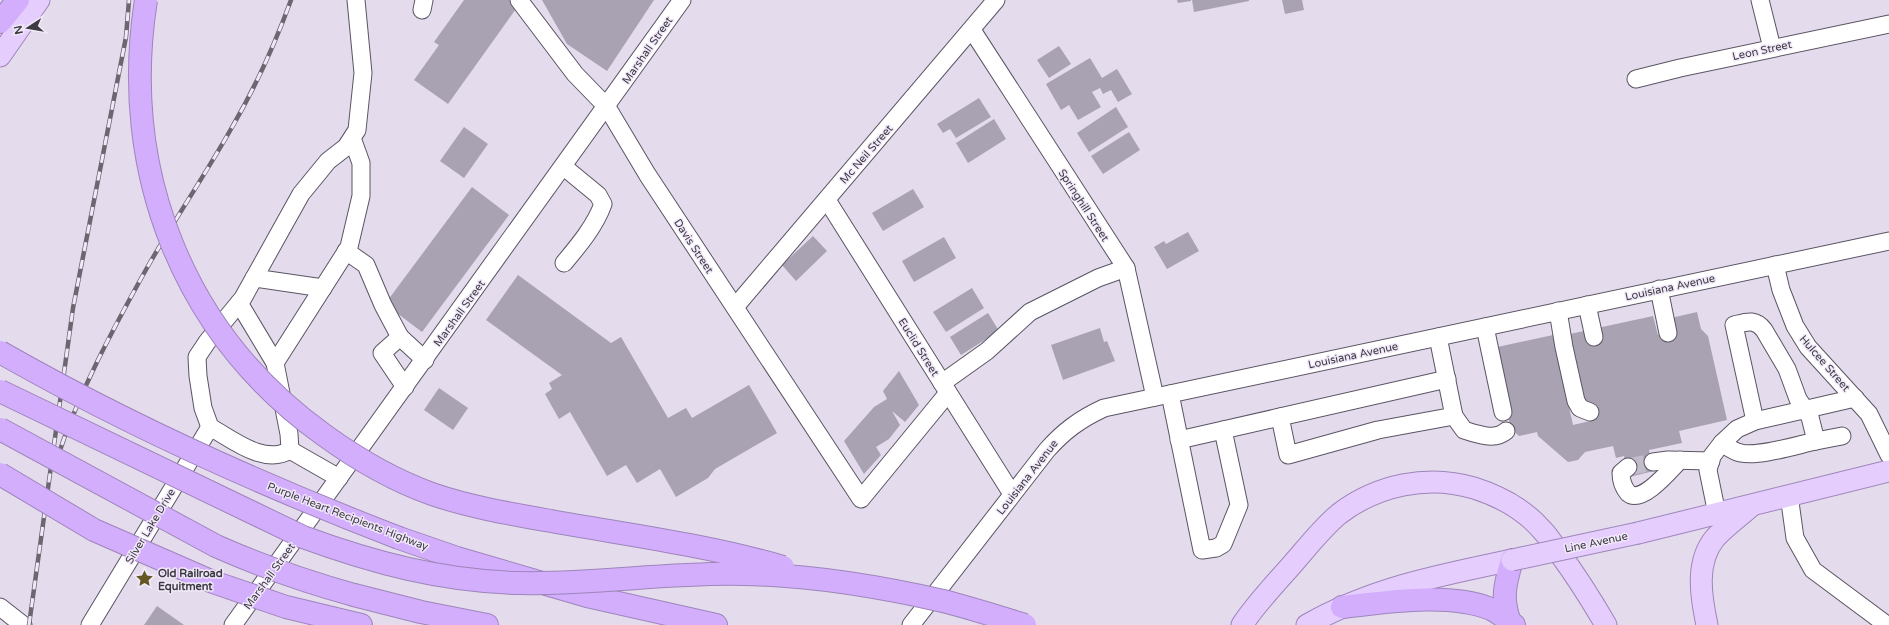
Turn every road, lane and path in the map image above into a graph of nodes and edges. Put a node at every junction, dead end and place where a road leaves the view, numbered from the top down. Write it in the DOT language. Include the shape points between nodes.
graph roads {
  1 [pos="18,0"];
  2 [pos="39,0"];
  3 [pos="146,0"];
  4 [pos="519,0"];
  5 [pos="682,0"];
  6 [pos="996,0"];
  7 [pos="1760,0"];
  8 [pos="355,1"];
  9 [pos="0,22"];
  10 [pos="1889,24"];
  11 [pos="972,30"];
  12 [pos="1772,48"];
  13 [pos="0,56"];
  14 [pos="1636,79"];
  15 [pos="607,107"];
  16 [pos="352,138"];
  17 [pos="564,167"];
  18 [pos="826,200"];
  19 [pos="1889,241"];
  20 [pos="346,252"];
  21 [pos="564,263"];
  22 [pos="1775,265"];
  23 [pos="1126,268"];
  24 [pos="254,278"];
  25 [pos="323,288"];
  26 [pos="1659,290"];
  27 [pos="239,303"];
  28 [pos="1588,305"];
  29 [pos="735,307"];
  30 [pos="1558,311"];
  31 [pos="1485,327"];
  32 [pos="1668,334"];
  33 [pos="400,337"];
  34 [pos="1438,337"];
  35 [pos="1594,337"];
  36 [pos="0,352"];
  37 [pos="425,360"];
  38 [pos="275,363"];
  39 [pos="1447,379"];
  40 [pos="405,387"];
  41 [pos="945,388"];
  42 [pos="0,391"];
  43 [pos="1162,395"];
  44 [pos="1855,398"];
  45 [pos="1805,409"];
  46 [pos="1502,412"];
  47 [pos="1590,412"];
  48 [pos="1454,416"];
  49 [pos="1280,417"];
  50 [pos="1755,421"];
  51 [pos="210,427"];
  52 [pos="0,429"];
  53 [pos="1223,430"];
  54 [pos="1506,431"];
  55 [pos="1842,436"];
  56 [pos="1179,440"];
  57 [pos="1816,441"];
  58 [pos="1722,443"];
  59 [pos="290,450"];
  60 [pos="1889,455"];
  61 [pos="1680,460"];
  62 [pos="1710,461"];
  63 [pos="1653,462"];
  64 [pos="1628,467"];
  65 [pos="1889,471"];
  66 [pos="0,474"];
  67 [pos="340,478"];
  68 [pos="0,492"];
  69 [pos="1012,494"];
  70 [pos="1788,495"];
  71 [pos="1752,505"];
  72 [pos="1717,514"];
  73 [pos="94,530"];
  74 [pos="1512,560"];
  75 [pos="816,579"];
  76 [pos="0,607"];
  77 [pos="1342,607"];
  78 [pos="1512,624"];
  79 [pos="23,625"];
  80 [pos="90,625"];
  81 [pos="233,625"];
  82 [pos="361,625"];
  83 [pos="487,625"];
  84 [pos="716,625"];
  85 [pos="911,625"];
  86 [pos="1025,625"];
  87 [pos="1242,625"];
  88 [pos="1307,625"];
  89 [pos="1606,625"];
  90 [pos="1707,625"];
  91 [pos="1888,625"];
  1 -- 9 [label="highway"];
  2 -- 13 [label="main road"];
  3 -- 75 [label="highway, bridge" via="140,52 139,94 144,148 156,202 175,253 200,302 223,338 279,401 358,458 431,494 494,510 717,551 785,567"];
  4 -- 15 [label="street, Davis Street" via="575,74"];
  5 -- 15 [label="street, Marshall Street"];
  6 -- 11 [label="street, Mc Neil Street"];
  7 -- 12 [label="street"];
  8 -- 16 [label="street" via="363,73 357,130"];
  10 -- 12 [label="street, Leon Street"];
  11 -- 18 [label="street, Mc Neil Street"];
  11 -- 23 [label="street, Springhill Street"];
  12 -- 14 [label="street, Leon Street"];
  15 -- 17 [label="street, Marshall Street"];
  15 -- 29 [label="street, Davis Street" via="651,180"];
  16 -- 20 [label="street" via="361,163 362,196"];
  16 -- 24 [label="street" via="346,147 328,161 301,194"];
  17 -- 21 [label="street" via="598,196 603,204 585,237"];
  17 -- 37 [label="street, Marshall Street"];
  18 -- 29 [label="street, Mc Neil Street"];
  18 -- 41 [label="street, Euclid Street"];
  19 -- 22 [label="street, Louisiana Avenue"];
  20 -- 25 [label="street"];
  20 -- 33 [label="street" via="366,265"];
  22 -- 26 [label="street, Louisiana Avenue"];
  22 -- 44 [label="street, Hulcee Street" via="1780,290 1795,326 1808,347"];
  23 -- 41 [label="street" via="1098,278 1030,312"];
  23 -- 43 [label="street, Springhill Street"];
  24 -- 25 [label="street"];
  24 -- 27 [label="street"];
  25 -- 38 [label="street"];
  26 -- 28 [label="street, Louisiana Avenue"];
  26 -- 32 [label="street"];
  27 -- 38 [label="street"];
  27 -- 51 [label="street" via="197,357 203,408"];
  28 -- 30 [label="street, Louisiana Avenue"];
  28 -- 35 [label="street"];
  29 -- 41 [label="street, Davis Street" via="861,499"];
  30 -- 31 [label="street, Louisiana Avenue"];
  30 -- 47 [label="street" via="1576,401 1580,408"];
  31 -- 34 [label="street, Louisiana Avenue"];
  31 -- 46 [label="street"];
  33 -- 37 [label="street"];
  33 -- 40 [label="street" via="382,353"];
  34 -- 39 [label="street"];
  34 -- 43 [label="street, Louisiana Avenue"];
  36 -- 84 [label="highway, Purple Heart Recipients Highway, bridge" via="98,406 186,449 326,510 399,538 457,558 587,596"];
  37 -- 40 [label="street, Marshall Street"];
  38 -- 59 [label="street"];
  39 -- 48 [label="street"];
  39 -- 49 [label="street"];
  40 -- 67 [label="street, Marshall Street"];
  41 -- 69 [label="street, Euclid Street"];
  42 -- 75 [label="highway, bridge" via="303,537 393,567 469,581 519,583 593,582 709,573"];
  43 -- 56 [label="street, Springhill Street"];
  43 -- 69 [label="street, Louisiana Avenue" via="1104,408 1082,418 1063,432"];
  44 -- 45 [label="street"];
  44 -- 60 [label="street, Hulcee Street" via="1869,414"];
  45 -- 50 [label="street"];
  45 -- 50 [label="street" via="1798,399 1787,369 1760,324 1747,322 1734,325"];
  45 -- 57 [label="street" via="1810,417"];
  48 -- 49 [label="street" via="1378,430 1288,455"];
  48 -- 54 [label="street" via="1464,430 1482,436"];
  49 -- 53 [label="street"];
  50 -- 58 [label="street" via="1737,429"];
  51 -- 59 [label="street" via="256,453 284,454"];
  51 -- 80 [label="street, Silver Lake Drive"];
  52 -- 83 [label="highway, bridge" via="216,546 278,572 421,612"];
  53 -- 56 [label="street"];
  53 -- 56 [label="street, Springhill Street" via="1239,505 1223,544 1216,548 1202,550"];
  55 -- 57 [label="street"];
  57 -- 58 [label="street" via="1753,454 1731,450"];
  58 -- 62 [label="street"];
  59 -- 67 [label="street"];
  61 -- 62 [label="street"];
  61 -- 63 [label="street"];
  61 -- 64 [label="street" via="1652,488 1634,496 1625,489 1621,480 1622,473"];
  62 -- 72 [label="street" via="1708,470"];
  65 -- 70 [label="main road, Line Avenue"];
  66 -- 73 [label="highway, bridge"];
  67 -- 81 [label="street, Marshall Street"];
  68 -- 73 [label="highway, bridge" via="50,515"];
  69 -- 85 [label="street, Louisiana Avenue"];
  70 -- 71 [label="main road, Line Avenue"];
  70 -- 91 [label="street" via="1795,538 1813,570"];
  71 -- 72 [label="main road, Line Avenue"];
  71 -- 90 [label="main road" via="1715,538 1702,564 1701,584"];
  72 -- 74 [label="main road, Line Avenue, bridge"];
  73 -- 82 [label="highway, bridge" via="247,594 286,607"];
  74 -- 77 [label="main road, Line Avenue" via="1394,587"];
  74 -- 78 [label="highway" via="1504,592 1505,609"];
  75 -- 86 [label="highway, bridge" via="873,587 945,602"];
  76 -- 79 [label="street"];
  77 -- 78 [label="highway" via="1419,599 1475,604 1492,610"];
  77 -- 88 [label="main road, Line Avenue"];
  87 -- 89 [label="main road" via="1320,532 1338,515 1367,497 1391,488 1433,482 1463,485 1487,492 1510,503 1530,518 1543,530"];
}
